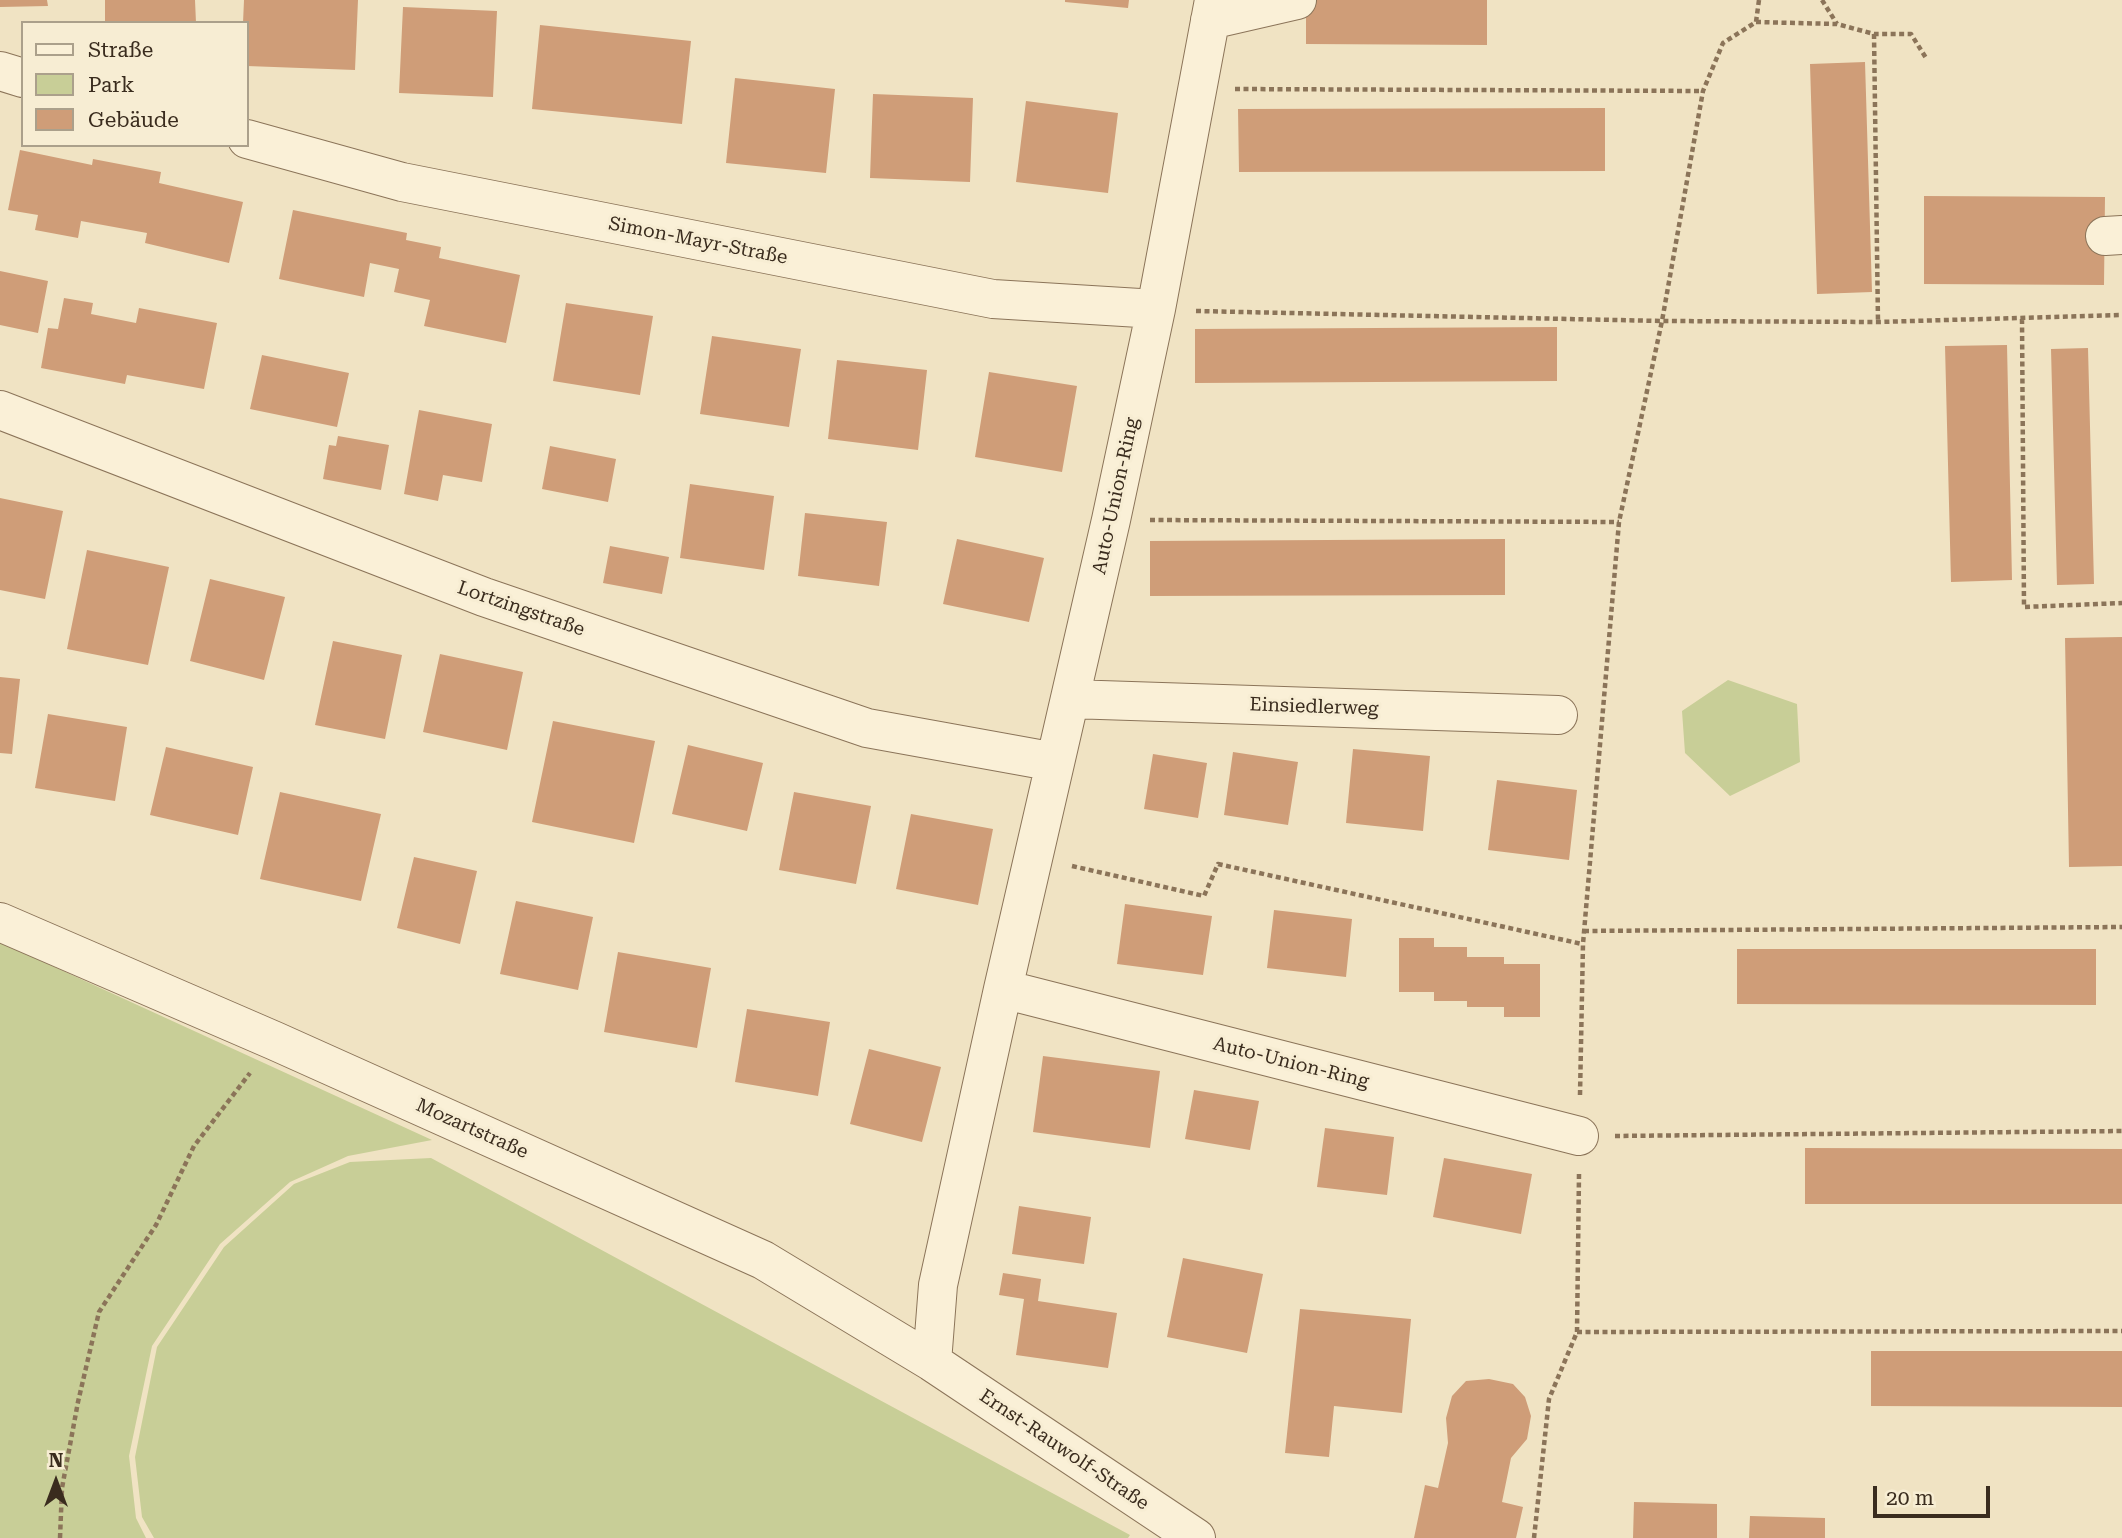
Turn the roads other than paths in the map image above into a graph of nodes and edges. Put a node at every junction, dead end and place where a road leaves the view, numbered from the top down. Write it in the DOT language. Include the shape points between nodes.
graph roads {
  1 [pos="1297,0"];
  2 [pos="1212,10"];
  3 [pos="0,71"];
  4 [pos="21,77"];
  5 [pos="248,139"];
  6 [pos="1156,309"];
  7 [pos="0,410"];
  8 [pos="1070,699"];
  9 [pos="1558,715"];
  10 [pos="1055,762"];
  11 [pos="0,922"];
  12 [pos="1003,989"];
  13 [pos="1579,1136"];
  14 [pos="932,1362"];
  15 [pos="1196,1538"];
  1 -- 2 [label="street"];
  2 -- 6 [label="street, Auto-Union-Ring"];
  3 -- 4 [label="street"];
  5 -- 6 [label="street, Simon-Mayr-Straße" via="402,182 993,299"];
  6 -- 8 [label="street, Auto-Union-Ring"];
  7 -- 10 [label="street, Lortzingstraße" via="484,597 867,729"];
  8 -- 9 [label="street, Einsiedlerweg"];
  8 -- 10 [label="street, Auto-Union-Ring"];
  10 -- 12 [label="street, Auto-Union-Ring"];
  11 -- 14 [label="street, Mozartstraße" via="763,1260"];
  12 -- 13 [label="street, Auto-Union-Ring"];
  12 -- 14 [label="street, Auto-Union-Ring" via="938,1285"];
  14 -- 15 [label="street, Ernst-Rauwolf-Straße"];
}
